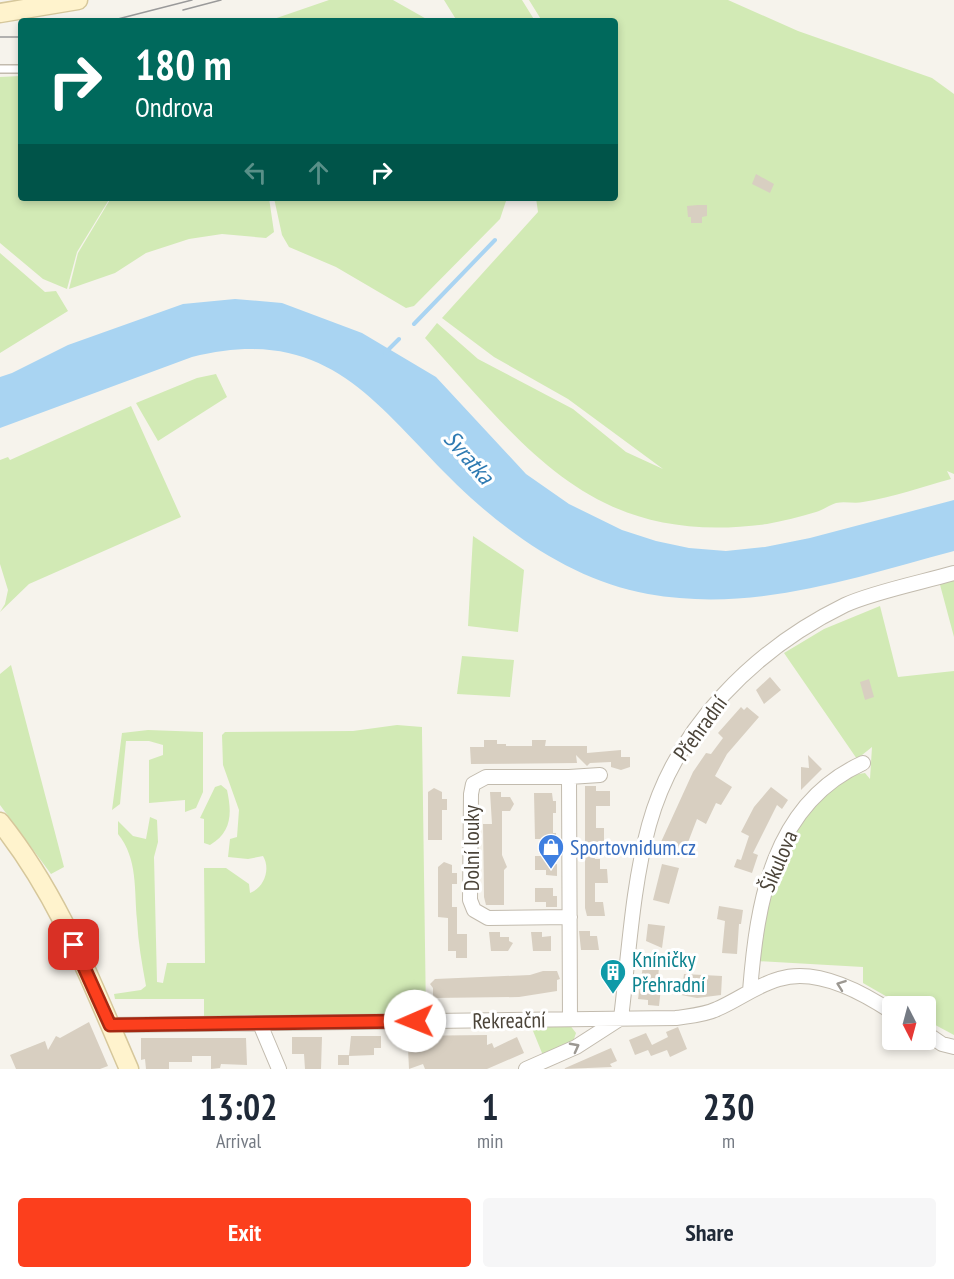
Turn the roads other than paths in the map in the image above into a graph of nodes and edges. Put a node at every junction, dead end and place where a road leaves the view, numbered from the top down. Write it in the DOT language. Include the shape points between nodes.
graph roads {
  1 [pos="78,0"];
  2 [pos="0,13"];
  3 [pos="0,69"];
  4 [pos="18,69"];
  5 [pos="954,573"];
  6 [pos="863,764"];
  7 [pos="600,775"];
  8 [pos="569,777"];
  9 [pos="0,822"];
  10 [pos="570,917"];
  11 [pos="750,991"];
  12 [pos="882,1005"];
  13 [pos="621,1018"];
  14 [pos="570,1019"];
  15 [pos="260,1024"];
  16 [pos="110,1025"];
  17 [pos="936,1040"];
  18 [pos="954,1047"];
  19 [pos="129,1069"];
  20 [pos="279,1069"];
  21 [pos="526,1069"];
  1 -- 2 [label="street"];
  3 -- 4 [label="lane"];
  5 -- 13 [label="street, Přehradní" via="847,605 777,645 736,679 702,720 672,766 649,823 637,877"];
  6 -- 11 [label="street, Šikulova" via="832,782 801,811 779,845 765,883 754,938"];
  7 -- 8 [label="street, Dolní louky"];
  8 -- 10 [label="street"];
  8 -- 10 [label="street, Dolní louky" via="486,777 473,784 470,900 474,910 488,918"];
  9 -- 16 [label="street" via="47,889"];
  10 -- 14 [label="street"];
  12 -- 11 [label="street, Rekreační, one-way" via="832,982 802,977 781,978"];
  11 -- 13 [label="street, Rekreační" via="714,1011 676,1018"];
  13 -- 14 [label="street, Rekreační"];
  21 -- 13 [label="street, one-way" via="576,1047"];
  14 -- 15 [label="street, Rekreační"];
  15 -- 16 [label="street, Rekreační"];
  15 -- 20 [label="street"];
  16 -- 19 [label="street"];
  17 -- 18 [label="street"];
}
